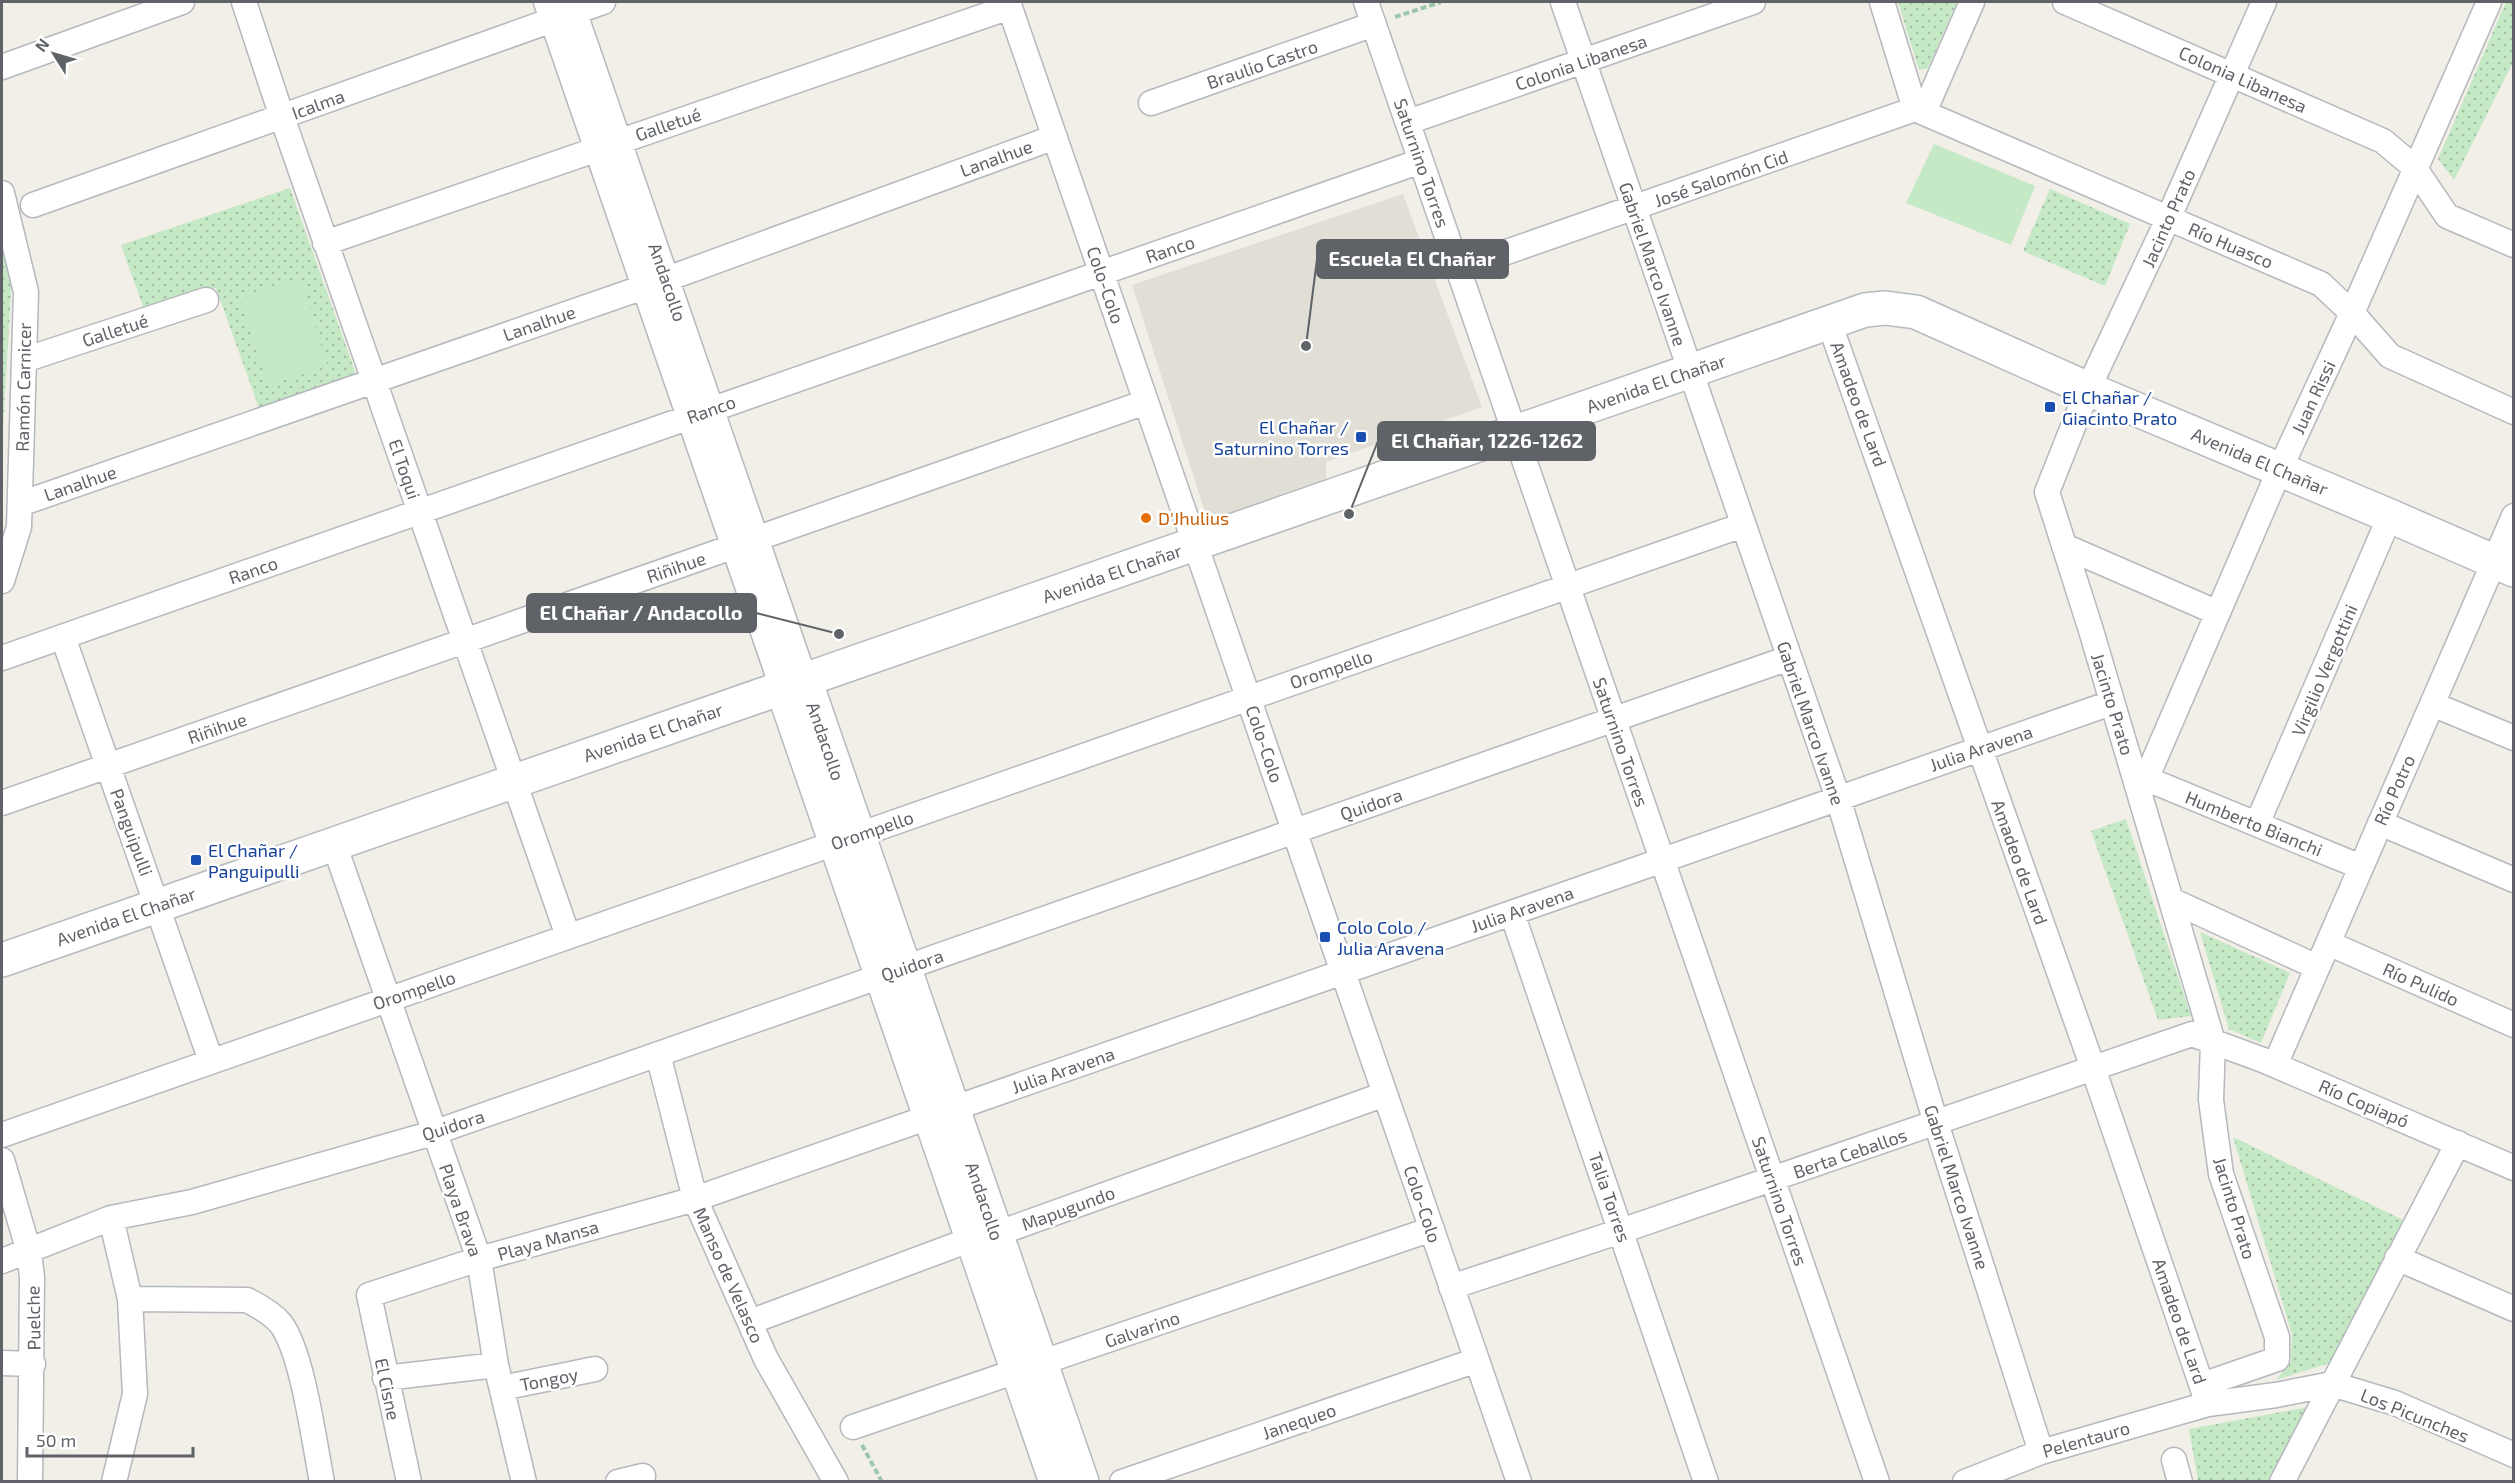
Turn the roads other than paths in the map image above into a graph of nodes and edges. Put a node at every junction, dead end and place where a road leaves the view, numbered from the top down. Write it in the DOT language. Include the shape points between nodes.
graph roads {
  1 [pos="182,2"];
  2 [pos="244,2"];
  3 [pos="603,2"];
  4 [pos="1563,2"];
  5 [pos="1753,2"];
  6 [pos="1882,2"];
  7 [pos="1972,2"];
  8 [pos="2065,2"];
  9 [pos="2264,2"];
  10 [pos="1010,3"];
  11 [pos="2484,3"];
  12 [pos="573,7"];
  13 [pos="549,11"];
  14 [pos="1370,13"];
  15 [pos="1583,61"];
  16 [pos="2,67"];
  17 [pos="2232,75"];
  18 [pos="1150,103"];
  19 [pos="1920,111"];
  20 [pos="282,117"];
  21 [pos="1408,122"];
  22 [pos="1055,137"];
  23 [pos="619,140"];
  24 [pos="596,148"];
  25 [pos="1421,161"];
  26 [pos="2414,167"];
  27 [pos="2,194"];
  28 [pos="33,205"];
  29 [pos="1634,208"];
  30 [pos="2168,219"];
  31 [pos="325,243"];
  32 [pos="2514,245"];
  33 [pos="1458,269"];
  34 [pos="1102,273"];
  35 [pos="667,279"];
  36 [pos="644,287"];
  37 [pos="206,300"];
  38 [pos="2352,313"];
  39 [pos="1829,321"];
  40 [pos="24,360"];
  41 [pos="1690,370"];
  42 [pos="374,380"];
  43 [pos="2088,389"];
  44 [pos="1146,402"];
  45 [pos="712,409"];
  46 [pos="2514,412"];
  47 [pos="689,417"];
  48 [pos="1515,432"];
  49 [pos="2280,470"];
  50 [pos="20,504"];
  51 [pos="420,512"];
  52 [pos="2390,516"];
  53 [pos="2514,516"];
  54 [pos="1743,525"];
  55 [pos="757,539"];
  56 [pos="1195,544"];
  57 [pos="2064,546"];
  58 [pos="733,547"];
  59 [pos="2504,566"];
  60 [pos="2,581"];
  61 [pos="1568,586"];
  62 [pos="2218,614"];
  63 [pos="63,637"];
  64 [pos="465,641"];
  65 [pos="2,658"];
  66 [pos="1789,658"];
  67 [pos="794,683"];
  68 [pos="1248,698"];
  69 [pos="2111,703"];
  70 [pos="2432,704"];
  71 [pos="1614,719"];
  72 [pos="2514,738"];
  73 [pos="1980,748"];
  74 [pos="109,766"];
  75 [pos="514,780"];
  76 [pos="2143,786"];
  77 [pos="1838,798"];
  78 [pos="2,803"];
  79 [pos="2380,823"];
  80 [pos="2257,824"];
  81 [pos="1294,831"];
  82 [pos="847,839"];
  83 [pos="334,844"];
  84 [pos="1662,860"];
  85 [pos="2361,867"];
  86 [pos="2514,880"];
  87 [pos="2171,900"];
  88 [pos="158,905"];
  89 [pos="1512,912"];
  90 [pos="568,936"];
  91 [pos="2328,943"];
  92 [pos="2,960"];
  93 [pos="2317,967"];
  94 [pos="893,972"];
  95 [pos="1343,972"];
  96 [pos="388,1000"];
  97 [pos="2514,1024"];
  98 [pos="2213,1042"];
  99 [pos="658,1054"];
  100 [pos="211,1061"];
  101 [pos="2275,1065"];
  102 [pos="2093,1068"];
  103 [pos="1385,1094"];
  104 [pos="941,1112"];
  105 [pos="1936,1123"];
  106 [pos="434,1133"];
  107 [pos="2,1135"];
  108 [pos="2458,1143"];
  109 [pos="2,1160"];
  110 [pos="2514,1168"];
  111 [pos="1772,1180"];
  112 [pos="694,1199"];
  113 [pos="111,1218"];
  114 [pos="1432,1228"];
  115 [pos="1621,1232"];
  116 [pos="984,1237"];
  117 [pos="29,1251"];
  118 [pos="2397,1258"];
  119 [pos="479,1259"];
  120 [pos="2,1261"];
  121 [pos="1451,1287"];
  122 [pos="369,1295"];
  123 [pos="130,1299"];
  124 [pos="2514,1309"];
  125 [pos="750,1322"];
  126 [pos="1477,1360"];
  127 [pos="2,1363"];
  128 [pos="33,1364"];
  129 [pos="1030,1368"];
  130 [pos="595,1370"];
  131 [pos="499,1377"];
  132 [pos="385,1378"];
  133 [pos="2332,1384"];
  134 [pos="2205,1394"];
  135 [pos="853,1427"];
  136 [pos="2041,1452"];
  137 [pos="2514,1455"];
  138 [pos="643,1476"];
  139 [pos="30,1482"];
  140 [pos="114,1482"];
  141 [pos="322,1482"];
  142 [pos="410,1482"];
  143 [pos="524,1482"];
  144 [pos="618,1482"];
  145 [pos="836,1482"];
  146 [pos="1056,1482"];
  147 [pos="1082,1482"];
  148 [pos="1122,1482"];
  149 [pos="1519,1482"];
  150 [pos="1706,1482"];
  151 [pos="1876,1482"];
  152 [pos="1965,1482"];
  153 [pos="2282,1482"];
  1 -- 16 [label="street"];
  2 -- 20 [label="street, El Toqui"];
  3 -- 12 [label="street, Icalma"];
  4 -- 15 [label="street, Gabriel Marco Ivanne"];
  5 -- 15 [label="street, Colonia Libanesa"];
  6 -- 19 [label="street"];
  7 -- 19 [label="street"];
  8 -- 17 [label="street, Colonia Libanesa"];
  9 -- 17 [label="street, Jacinto Prato"];
  10 -- 22 [label="street, Colo-Colo"];
  10 -- 23 [label="street, Galletué"];
  11 -- 26 [label="street, Juan Rissi"];
  12 -- 13 [label="street, Icalma"];
  12 -- 23 [label="street, Andacollo"];
  13 -- 20 [label="street, Icalma"];
  13 -- 24 [label="street, Andacollo"];
  14 -- 18 [label="street, Braulio Castro"];
  14 -- 21 [label="street, Saturnino Torres"];
  15 -- 21 [label="street, Colonia Libanesa"];
  15 -- 29 [label="street, Gabriel Marco Ivanne"];
  17 -- 26 [label="street, Colonia Libanesa" via="2382,141"];
  17 -- 30 [label="street, Jacinto Prato"];
  19 -- 29 [label="street, José Salomón Cid"];
  19 -- 30 [label="street, Río Huasco"];
  20 -- 28 [label="street, Icalma"];
  20 -- 31 [label="street, El Toqui"];
  21 -- 25 [label="street, Saturnino Torres"];
  22 -- 34 [label="street, Colo-Colo"];
  22 -- 35 [label="street, Lanalhue"];
  23 -- 24 [label="street, Galletué"];
  23 -- 35 [label="street, Andacollo"];
  24 -- 31 [label="street, Galletué"];
  24 -- 36 [label="street, Andacollo"];
  25 -- 33 [label="street, Saturnino Torres"];
  25 -- 34 [label="street, Ranco"];
  26 -- 32 [label="street, Colonia Libanesa" via="2447,216"];
  26 -- 38 [label="street, Juan Rissi"];
  27 -- 40 [label="street, Ramón Carnicer" via="26,292"];
  29 -- 33 [label="street, José Salomón Cid"];
  29 -- 41 [label="street, Gabriel Marco Ivanne"];
  30 -- 38 [label="street, Río Huasco" via="2321,284"];
  30 -- 43 [label="street, Jacinto Prato"];
  31 -- 42 [label="street, El Toqui"];
  33 -- 48 [label="street, Saturnino Torres"];
  34 -- 44 [label="street, Colo-Colo"];
  34 -- 45 [label="street, Ranco"];
  35 -- 36 [label="street, Lanalhue"];
  35 -- 45 [label="street, Andacollo"];
  36 -- 42 [label="street, Lanalhue"];
  36 -- 47 [label="street, Andacollo"];
  37 -- 40 [label="street, Galletué"];
  38 -- 46 [label="street, Río Huasco" via="2390,356"];
  38 -- 49 [label="street, Juan Rissi"];
  39 -- 41 [label="street, Avenida El Chañar"];
  39 -- 43 [label="street, Avenida El Chañar" via="1884,308 1916,312"];
  39 -- 73 [label="street, Amadeo de Lard"];
  40 -- 50 [label="street, Ramón Carnicer"];
  41 -- 48 [label="street, Avenida El Chañar"];
  41 -- 54 [label="street, Gabriel Marco Ivanne"];
  42 -- 50 [label="street, Lanalhue"];
  42 -- 51 [label="street, El Toqui"];
  43 -- 49 [label="street, Avenida El Chañar"];
  43 -- 57 [label="street, Jacinto Prato" via="2047,492"];
  44 -- 55 [label="street, Riñihue"];
  44 -- 56 [label="street, Colo-Colo"];
  45 -- 47 [label="street, Ranco"];
  45 -- 55 [label="street, Andacollo"];
  47 -- 51 [label="street, Ranco"];
  47 -- 58 [label="street, Andacollo"];
  48 -- 56 [label="street, Avenida El Chañar"];
  48 -- 61 [label="street, Saturnino Torres"];
  49 -- 52 [label="street, Avenida El Chañar"];
  49 -- 62 [label="street, Juan Rissi"];
  50 -- 60 [label="street, Ramón Carnicer" via="19,527"];
  51 -- 63 [label="street, Ranco"];
  51 -- 64 [label="street, El Toqui"];
  52 -- 59 [label="street, Avenida El Chañar"];
  52 -- 80 [label="street, Virgilio Vergottini"];
  53 -- 59 [label="street, Río Potro"];
  54 -- 61 [label="street, Orompello"];
  54 -- 66 [label="street, Gabriel Marco Ivanne"];
  55 -- 58 [label="street, Riñihue"];
  55 -- 67 [label="street, Andacollo"];
  56 -- 67 [label="street, Avenida El Chañar"];
  56 -- 68 [label="street, Colo-Colo"];
  57 -- 62 [label="street"];
  57 -- 69 [label="street, Jacinto Prato"];
  58 -- 64 [label="street, Riñihue"];
  58 -- 67 [label="street, Andacollo"];
  59 -- 70 [label="street, Río Potro"];
  61 -- 68 [label="street, Orompello"];
  61 -- 71 [label="street, Saturnino Torres"];
  62 -- 76 [label="street, Juan Rissi"];
  63 -- 65 [label="street, Ranco"];
  63 -- 74 [label="street, Panguipulli"];
  64 -- 74 [label="street, Riñihue"];
  64 -- 75 [label="street, El Toqui"];
  66 -- 71 [label="street, Quidora"];
  66 -- 77 [label="street, Gabriel Marco Ivanne"];
  67 -- 75 [label="street, Avenida El Chañar"];
  67 -- 82 [label="street, Andacollo"];
  68 -- 81 [label="street, Colo-Colo"];
  68 -- 82 [label="street, Orompello"];
  69 -- 73 [label="street, Julia Aravena"];
  69 -- 76 [label="street, Jacinto Prato"];
  70 -- 72 [label="street"];
  70 -- 79 [label="street, Río Potro"];
  71 -- 81 [label="street, Quidora"];
  71 -- 84 [label="street, Saturnino Torres"];
  73 -- 77 [label="street, Julia Aravena"];
  73 -- 102 [label="street, Amadeo de Lard"];
  74 -- 78 [label="street, Riñihue"];
  74 -- 88 [label="street, Panguipulli"];
  75 -- 83 [label="street, Avenida El Chañar"];
  75 -- 90 [label="street, El Toqui"];
  76 -- 80 [label="street, Humberto Bianchi"];
  76 -- 87 [label="street, Jacinto Prato"];
  77 -- 84 [label="street, Julia Aravena"];
  77 -- 105 [label="street, Gabriel Marco Ivanne"];
  79 -- 85 [label="street, Río Potro"];
  79 -- 86 [label="street"];
  80 -- 85 [label="street, Humberto Bianchi"];
  81 -- 94 [label="street, Quidora"];
  81 -- 95 [label="street, Colo-Colo"];
  82 -- 90 [label="street, Orompello"];
  82 -- 94 [label="street, Andacollo"];
  83 -- 88 [label="street, Avenida El Chañar"];
  83 -- 96 [label="street, Playa Brava"];
  84 -- 89 [label="street, Julia Aravena"];
  84 -- 111 [label="street, Saturnino Torres"];
  85 -- 91 [label="street, Río Potro"];
  87 -- 93 [label="street"];
  87 -- 98 [label="street, Jacinto Prato"];
  88 -- 92 [label="street, Avenida El Chañar"];
  88 -- 100 [label="street, Panguipulli"];
  89 -- 95 [label="street, Julia Aravena"];
  89 -- 115 [label="street, Talia Torres"];
  90 -- 96 [label="street, Orompello"];
  91 -- 93 [label="street, Río Potro"];
  91 -- 97 [label="street, Río Pulido"];
  93 -- 101 [label="street, Río Potro"];
  94 -- 99 [label="street, Quidora"];
  94 -- 104 [label="street, Andacollo"];
  95 -- 103 [label="street, Colo-Colo"];
  95 -- 104 [label="street, Julia Aravena"];
  96 -- 100 [label="street, Orompello"];
  96 -- 106 [label="street, Playa Brava"];
  98 -- 101 [label="street, Río Copiapó"];
  98 -- 102 [label="street, Berta Ceballos" via="2192,1034"];
  98 -- 134 [label="street, Jacinto Prato" via="2211,1100 2221,1174 2277,1337 2277,1359"];
  99 -- 106 [label="street, Quidora"];
  99 -- 112 [label="street, Manso de Velasco"];
  100 -- 107 [label="street, Orompello"];
  101 -- 108 [label="street, Río Copiapó"];
  102 -- 105 [label="street, Berta Ceballos"];
  102 -- 134 [label="street, Amadeo de Lard"];
  103 -- 114 [label="street, Colo-Colo"];
  103 -- 116 [label="street, Mapugundo"];
  104 -- 112 [label="street, Julia Aravena"];
  104 -- 116 [label="street, Andacollo"];
  105 -- 111 [label="street, Berta Ceballos"];
  105 -- 136 [label="street, Gabriel Marco Ivanne"];
  106 -- 113 [label="street, Quidora" via="192,1202"];
  106 -- 119 [label="street, Playa Brava"];
  108 -- 110 [label="street, Río Copiapó"];
  108 -- 118 [label="street"];
  109 -- 117 [label="street, Puelche"];
  111 -- 115 [label="street, Berta Ceballos"];
  111 -- 151 [label="street, Saturnino Torres"];
  112 -- 119 [label="street, Playa Mansa"];
  112 -- 125 [label="street, Manso de Velasco"];
  113 -- 117 [label="street, Quidora"];
  113 -- 123 [label="street"];
  114 -- 121 [label="street, Colo-Colo"];
  114 -- 129 [label="street, Galvarino"];
  115 -- 121 [label="street, Berta Ceballos"];
  115 -- 150 [label="street, Talia Torres"];
  116 -- 125 [label="street, Mapugundo"];
  116 -- 129 [label="street, Andacollo"];
  117 -- 120 [label="street, Quidora"];
  117 -- 128 [label="street, Puelche"];
  118 -- 124 [label="street"];
  118 -- 133 [label="street"];
  119 -- 122 [label="street, Playa Mansa"];
  119 -- 131 [label="street, Playa Brava"];
  121 -- 126 [label="street, Colo-Colo"];
  122 -- 132 [label="street, El Cisne"];
  123 -- 140 [label="street" via="135,1394"];
  123 -- 141 [label="street" via="247,1300 261,1306 280,1324 295,1353"];
  125 -- 145 [label="street, Manso de Velasco" via="766,1359"];
  126 -- 148 [label="street, Janequeo"];
  126 -- 149 [label="street, Colo-Colo"];
  127 -- 128 [label="street"];
  128 -- 139 [label="street, Puelche"];
  129 -- 135 [label="street, Galvarino"];
  129 -- 146 [label="street, Andacollo"];
  129 -- 147 [label="street, Andacollo"];
  130 -- 131 [label="street, Tongoy"];
  131 -- 132 [label="street, Tongoy"];
  131 -- 143 [label="street, Playa Brava"];
  132 -- 142 [label="street, El Cisne"];
  133 -- 134 [label="street, Los Picunches" via="2276,1395"];
  133 -- 137 [label="street, Los Picunches" via="2395,1403"];
  133 -- 153 [label="street"];
  134 -- 136 [label="street, Pelentauro"];
  136 -- 152 [label="street, Pelentauro"];
  138 -- 144 [label="street"];
}
